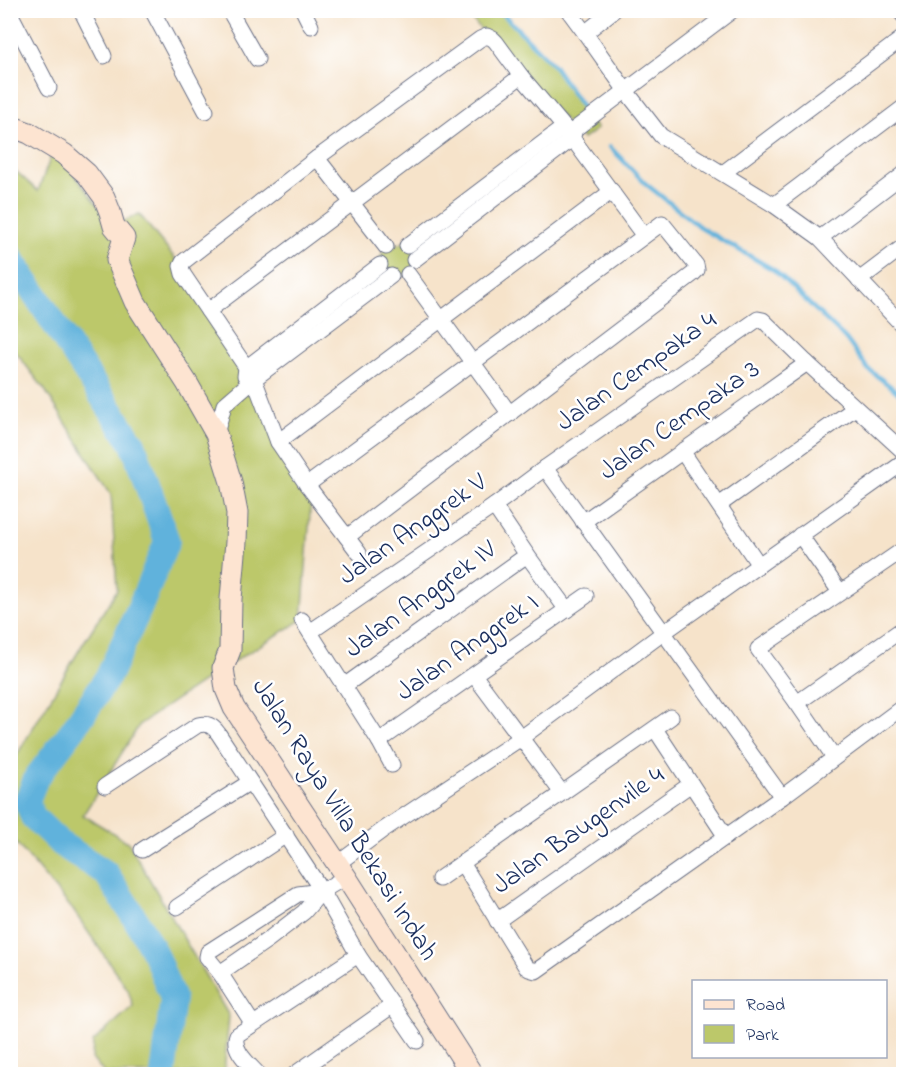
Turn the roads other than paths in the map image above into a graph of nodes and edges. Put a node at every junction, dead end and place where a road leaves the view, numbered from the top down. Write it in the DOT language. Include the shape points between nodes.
graph roads {
  1 [pos="81,10"];
  2 [pos="152,10"];
  3 [pos="229,10"];
  4 [pos="303,10"];
  5 [pos="568,10"];
  6 [pos="614,10"];
  7 [pos="733,10"];
  8 [pos="899,10"];
  9 [pos="14,14"];
  10 [pos="903,16"];
  11 [pos="311,26"];
  12 [pos="585,33"];
  13 [pos="903,37"];
  14 [pos="104,56"];
  15 [pos="257,59"];
  16 [pos="521,76"];
  17 [pos="49,88"];
  18 [pos="626,91"];
  19 [pos="903,107"];
  20 [pos="206,111"];
  21 [pos="10,126"];
  22 [pos="570,132"];
  23 [pos="317,158"];
  24 [pos="723,173"];
  25 [pos="903,174"];
  26 [pos="612,191"];
  27 [pos="352,204"];
  28 [pos="774,205"];
  29 [pos="644,236"];
  30 [pos="820,238"];
  31 [pos="903,246"];
  32 [pos="386,247"];
  33 [pos="409,260"];
  34 [pos="385,271"];
  35 [pos="859,280"];
  36 [pos="208,311"];
  37 [pos="440,319"];
  38 [pos="901,320"];
  39 [pos="473,363"];
  40 [pos="807,363"];
  41 [pos="248,378"];
  42 [pos="855,408"];
  43 [pos="510,414"];
  44 [pos="216,434"];
  45 [pos="278,442"];
  46 [pos="682,451"];
  47 [pos="903,452"];
  48 [pos="903,462"];
  49 [pos="544,468"];
  50 [pos="307,485"];
  51 [pos="719,505"];
  52 [pos="494,506"];
  53 [pos="583,522"];
  54 [pos="800,535"];
  55 [pos="347,537"];
  56 [pos="903,549"];
  57 [pos="360,553"];
  58 [pos="527,555"];
  59 [pos="759,565"];
  60 [pos="840,592"];
  61 [pos="586,596"];
  62 [pos="567,610"];
  63 [pos="903,628"];
  64 [pos="663,633"];
  65 [pos="474,675"];
  66 [pos="344,686"];
  67 [pos="797,703"];
  68 [pos="903,706"];
  69 [pos="671,717"];
  70 [pos="655,729"];
  71 [pos="521,738"];
  72 [pos="379,741"];
  73 [pos="834,757"];
  74 [pos="392,765"];
  75 [pos="250,782"];
  76 [pos="691,784"];
  77 [pos="105,786"];
  78 [pos="562,793"];
  79 [pos="782,797"];
  80 [pos="286,835"];
  81 [pos="726,837"];
  82 [pos="142,850"];
  83 [pos="462,863"];
  84 [pos="341,871"];
  85 [pos="439,879"];
  86 [pos="322,891"];
  87 [pos="177,907"];
  88 [pos="497,921"];
  89 [pos="358,955"];
  90 [pos="220,973"];
  91 [pos="393,1005"];
  92 [pos="253,1024"];
  93 [pos="417,1041"];
  94 [pos="258,1074"];
  95 [pos="295,1074"];
  96 [pos="472,1074"];
  1 -- 14 [label="street"];
  2 -- 20 [label="street"];
  3 -- 15 [label="street"];
  4 -- 11 [label="street"];
  5 -- 12 [label="street"];
  6 -- 12 [label="street"];
  7 -- 18 [label="street"];
  8 -- 10 [label="street"];
  9 -- 17 [label="street"];
  12 -- 18 [label="street"];
  13 -- 24 [label="street"];
  16 -- 22 [label="street"];
  16 -- 23 [label="street" via="493,39 484,37"];
  16 -- 27 [label="street"];
  18 -- 22 [label="street"];
  18 -- 24 [label="street" via="662,136"];
  19 -- 28 [label="street"];
  21 -- 44 [label="main road, Jalan Raya Villa Bekasi Indah" via="64,153 87,174 104,198 114,226 124,238 117,260 129,290"];
  22 -- 26 [label="street"];
  22 -- 33 [label="street"];
  23 -- 27 [label="street"];
  23 -- 36 [label="street" via="183,262 183,274"];
  24 -- 28 [label="street"];
  25 -- 30 [label="street"];
  26 -- 29 [label="street"];
  26 -- 37 [label="street"];
  27 -- 32 [label="street"];
  27 -- 36 [label="street"];
  28 -- 30 [label="street"];
  29 -- 39 [label="street"];
  29 -- 43 [label="street" via="662,223 697,270"];
  30 -- 35 [label="street"];
  31 -- 35 [label="street"];
  32 -- 33 [label="street" via="401,244"];
  32 -- 34 [label="street" via="381,254"];
  33 -- 34 [label="street" via="399,277"];
  33 -- 37 [label="street"];
  34 -- 41 [label="street"];
  35 -- 38 [label="street"];
  36 -- 41 [label="street"];
  37 -- 39 [label="street"];
  37 -- 45 [label="street"];
  39 -- 43 [label="street"];
  39 -- 50 [label="street"];
  40 -- 42 [label="street"];
  40 -- 46 [label="street, Jalan Cempaka 3"];
  40 -- 49 [label="street, Jalan Cempaka 4" via="760,318"];
  41 -- 44 [label="street" via="224,405"];
  41 -- 45 [label="street"];
  42 -- 47 [label="street"];
  42 -- 51 [label="street"];
  43 -- 55 [label="street"];
  44 -- 84 [label="main road, Jalan Raya Villa Bekasi Indah" via="237,513 230,650 223,668 226,689 234,708"];
  45 -- 50 [label="street"];
  46 -- 51 [label="street"];
  46 -- 53 [label="street, Jalan Cempaka 3"];
  48 -- 54 [label="street"];
  49 -- 52 [label="street, Jalan Anggrek V"];
  49 -- 53 [label="street"];
  50 -- 55 [label="street"];
  51 -- 59 [label="street"];
  52 -- 58 [label="street"];
  52 -- 66 [label="street, Jalan Anggrek V" via="306,626"];
  53 -- 64 [label="street"];
  54 -- 59 [label="street"];
  54 -- 60 [label="street"];
  55 -- 57 [label="street"];
  56 -- 60 [label="street"];
  58 -- 62 [label="street"];
  58 -- 66 [label="street, Jalan Anggrek IV"];
  59 -- 64 [label="street"];
  60 -- 67 [label="street" via="758,650"];
  61 -- 62 [label="street, Jalan Anggrek I"];
  62 -- 65 [label="street, Jalan Anggrek I"];
  63 -- 67 [label="street"];
  64 -- 71 [label="street"];
  64 -- 79 [label="street"];
  65 -- 71 [label="street"];
  65 -- 72 [label="street, Jalan Anggrek I"];
  66 -- 72 [label="street"];
  67 -- 73 [label="street"];
  68 -- 73 [label="street"];
  69 -- 70 [label="street"];
  70 -- 76 [label="street"];
  70 -- 78 [label="street"];
  71 -- 78 [label="street"];
  71 -- 84 [label="street" via="393,824"];
  72 -- 74 [label="street"];
  73 -- 79 [label="street"];
  75 -- 77 [label="street" via="215,729 205,723"];
  75 -- 80 [label="street"];
  75 -- 82 [label="street"];
  76 -- 81 [label="street"];
  76 -- 88 [label="street, Jalan Baugenvile 4"];
  78 -- 83 [label="street"];
  79 -- 81 [label="street"];
  80 -- 86 [label="street"];
  80 -- 87 [label="street"];
  81 -- 88 [label="street" via="536,972 526,967"];
  83 -- 85 [label="street"];
  83 -- 88 [label="street"];
  84 -- 86 [label="street"];
  84 -- 96 [label="main road, Jalan Raya Villa Bekasi Indah"];
  86 -- 89 [label="street"];
  86 -- 90 [label="street" via="304,912"];
  86 -- 90 [label="street" via="298,894 208,952 207,957"];
  89 -- 91 [label="street"];
  89 -- 92 [label="street"];
  90 -- 92 [label="street"];
  91 -- 93 [label="street"];
  91 -- 95 [label="street"];
  92 -- 94 [label="street" via="237,1035 235,1043"];
}
